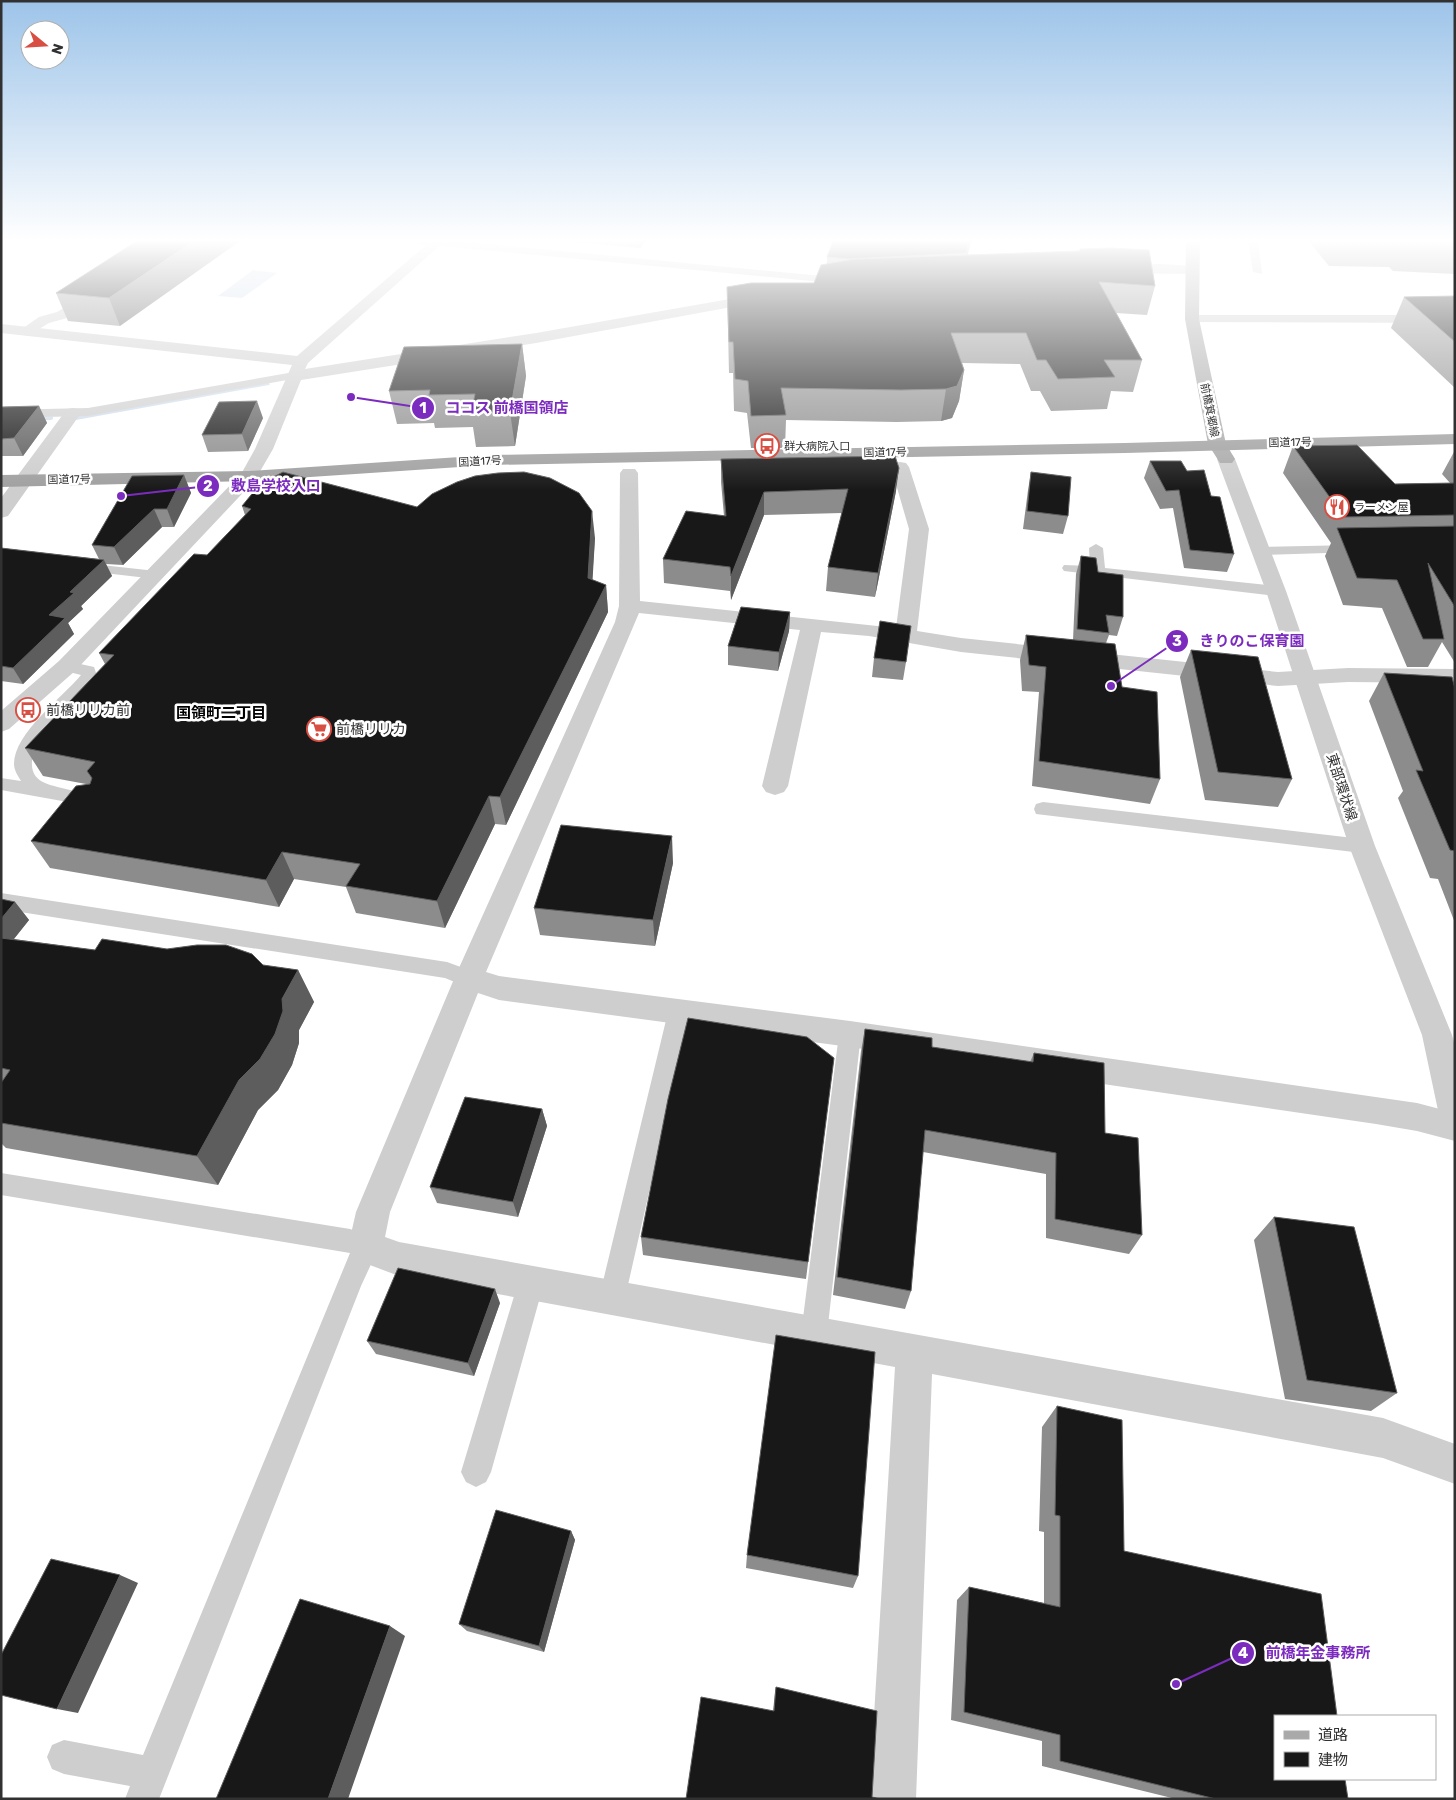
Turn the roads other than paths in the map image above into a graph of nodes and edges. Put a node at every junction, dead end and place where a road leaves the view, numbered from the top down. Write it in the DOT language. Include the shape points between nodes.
graph roads {
  1 [pos="39,323"];
  2 [pos="349,323"];
  3 [pos="620,323"];
  4 [pos="1193,323"];
  5 [pos="1,328"];
  6 [pos="27,331"];
  7 [pos="298,369"];
  8 [pos="73,413"];
  9 [pos="1,414"];
  10 [pos="1455,439"];
  11 [pos="1222,452"];
  12 [pos="1455,454"];
  13 [pos="900,467"];
  14 [pos="630,473"];
  15 [pos="286,474"];
  16 [pos="249,476"];
  17 [pos="24,480"];
  18 [pos="1,481"];
  19 [pos="1,512"];
  20 [pos="1096,548"];
  21 [pos="1368,549"];
  22 [pos="1261,551"];
  23 [pos="67,565"];
  24 [pos="1069,568"];
  25 [pos="1098,570"];
  26 [pos="156,575"];
  27 [pos="1276,591"];
  28 [pos="630,606"];
  29 [pos="812,624"];
  30 [pos="906,636"];
  31 [pos="67,666"];
  32 [pos="1455,676"];
  33 [pos="1306,677"];
  34 [pos="5,715"];
  35 [pos="1,784"];
  36 [pos="775,786"];
  37 [pos="39,790"];
  38 [pos="98,806"];
  39 [pos="1044,809"];
  40 [pos="1362,846"];
  41 [pos="1,901"];
  42 [pos="469,979"];
  43 [pos="679,1012"];
  44 [pos="850,1034"];
  45 [pos="1446,1037"];
  46 [pos="1455,1115"];
  47 [pos="1455,1127"];
  48 [pos="1,1184"];
  49 [pos="366,1247"];
  50 [pos="531,1283"];
  51 [pos="612,1298"];
  52 [pos="814,1334"];
  53 [pos="914,1354"];
  54 [pos="1455,1464"];
  55 [pos="476,1472"];
  56 [pos="64,1757"];
  57 [pos="147,1786"];
  58 [pos="892,1799"];
  1 -- 6 [label="street"];
  2 -- 7 [label="street"];
  3 -- 7 [label="street" via="536,338"];
  4 -- 11 [label="main road, 前橋箕郷線"];
  5 -- 6 [label="street"];
  6 -- 7 [label="street"];
  7 -- 8 [label="lane" via="104,410"];
  7 -- 16 [label="street"];
  8 -- 9 [label="lane"];
  8 -- 17 [label="street"];
  10 -- 11 [label="highway, 国道17号"];
  11 -- 12 [label="highway, 国道17号"];
  11 -- 13 [label="highway, 国道17号"];
  11 -- 15 [label="highway, 国道17号" via="1115,448 490,460"];
  11 -- 22 [label="street, 東部環状線"];
  13 -- 14 [label="highway, 国道17号"];
  13 -- 30 [label="street" via="919,529"];
  14 -- 15 [label="highway, 国道17号" via="495,476"];
  14 -- 28 [label="street"];
  15 -- 16 [label="highway, 国道17号"];
  16 -- 17 [label="highway, 国道17号"];
  16 -- 26 [label="street"];
  17 -- 18 [label="highway, 国道17号"];
  17 -- 19 [label="street"];
  20 -- 25 [label="lane"];
  21 -- 22 [label="lane"];
  22 -- 27 [label="street, 東部環状線"];
  23 -- 26 [label="lane"];
  24 -- 25 [label="lane"];
  25 -- 27 [label="lane"];
  26 -- 31 [label="street"];
  27 -- 33 [label="street, 東部環状線"];
  28 -- 29 [label="street"];
  28 -- 42 [label="street"];
  29 -- 30 [label="street"];
  29 -- 36 [label="street"];
  30 -- 33 [label="street" via="961,645 1278,679"];
  31 -- 34 [label="street"];
  31 -- 37 [label="lane" via="88,670 89,676 27,748 22,764 26,776"];
  32 -- 33 [label="street"];
  33 -- 40 [label="street, 東部環状線"];
  35 -- 37 [label="lane"];
  37 -- 38 [label="lane" via="67,795"];
  39 -- 40 [label="lane"];
  40 -- 45 [label="street, 東部環状線"];
  41 -- 42 [label="lane" via="447,970"];
  42 -- 43 [label="street" via="499,988"];
  42 -- 49 [label="street" via="373,1212"];
  43 -- 44 [label="street"];
  43 -- 51 [label="lane"];
  44 -- 47 [label="street" via="1376,1110"];
  44 -- 52 [label="lane"];
  45 -- 46 [label="street, 東部環状線"];
  48 -- 49 [label="lane" via="350,1241"];
  49 -- 50 [label="street" via="399,1259"];
  49 -- 57 [label="lane"];
  50 -- 51 [label="street"];
  50 -- 55 [label="lane"];
  51 -- 52 [label="street"];
  52 -- 53 [label="street"];
  53 -- 54 [label="street" via="1383,1438"];
  53 -- 58 [label="street"];
  56 -- 57 [label="lane"];
}
